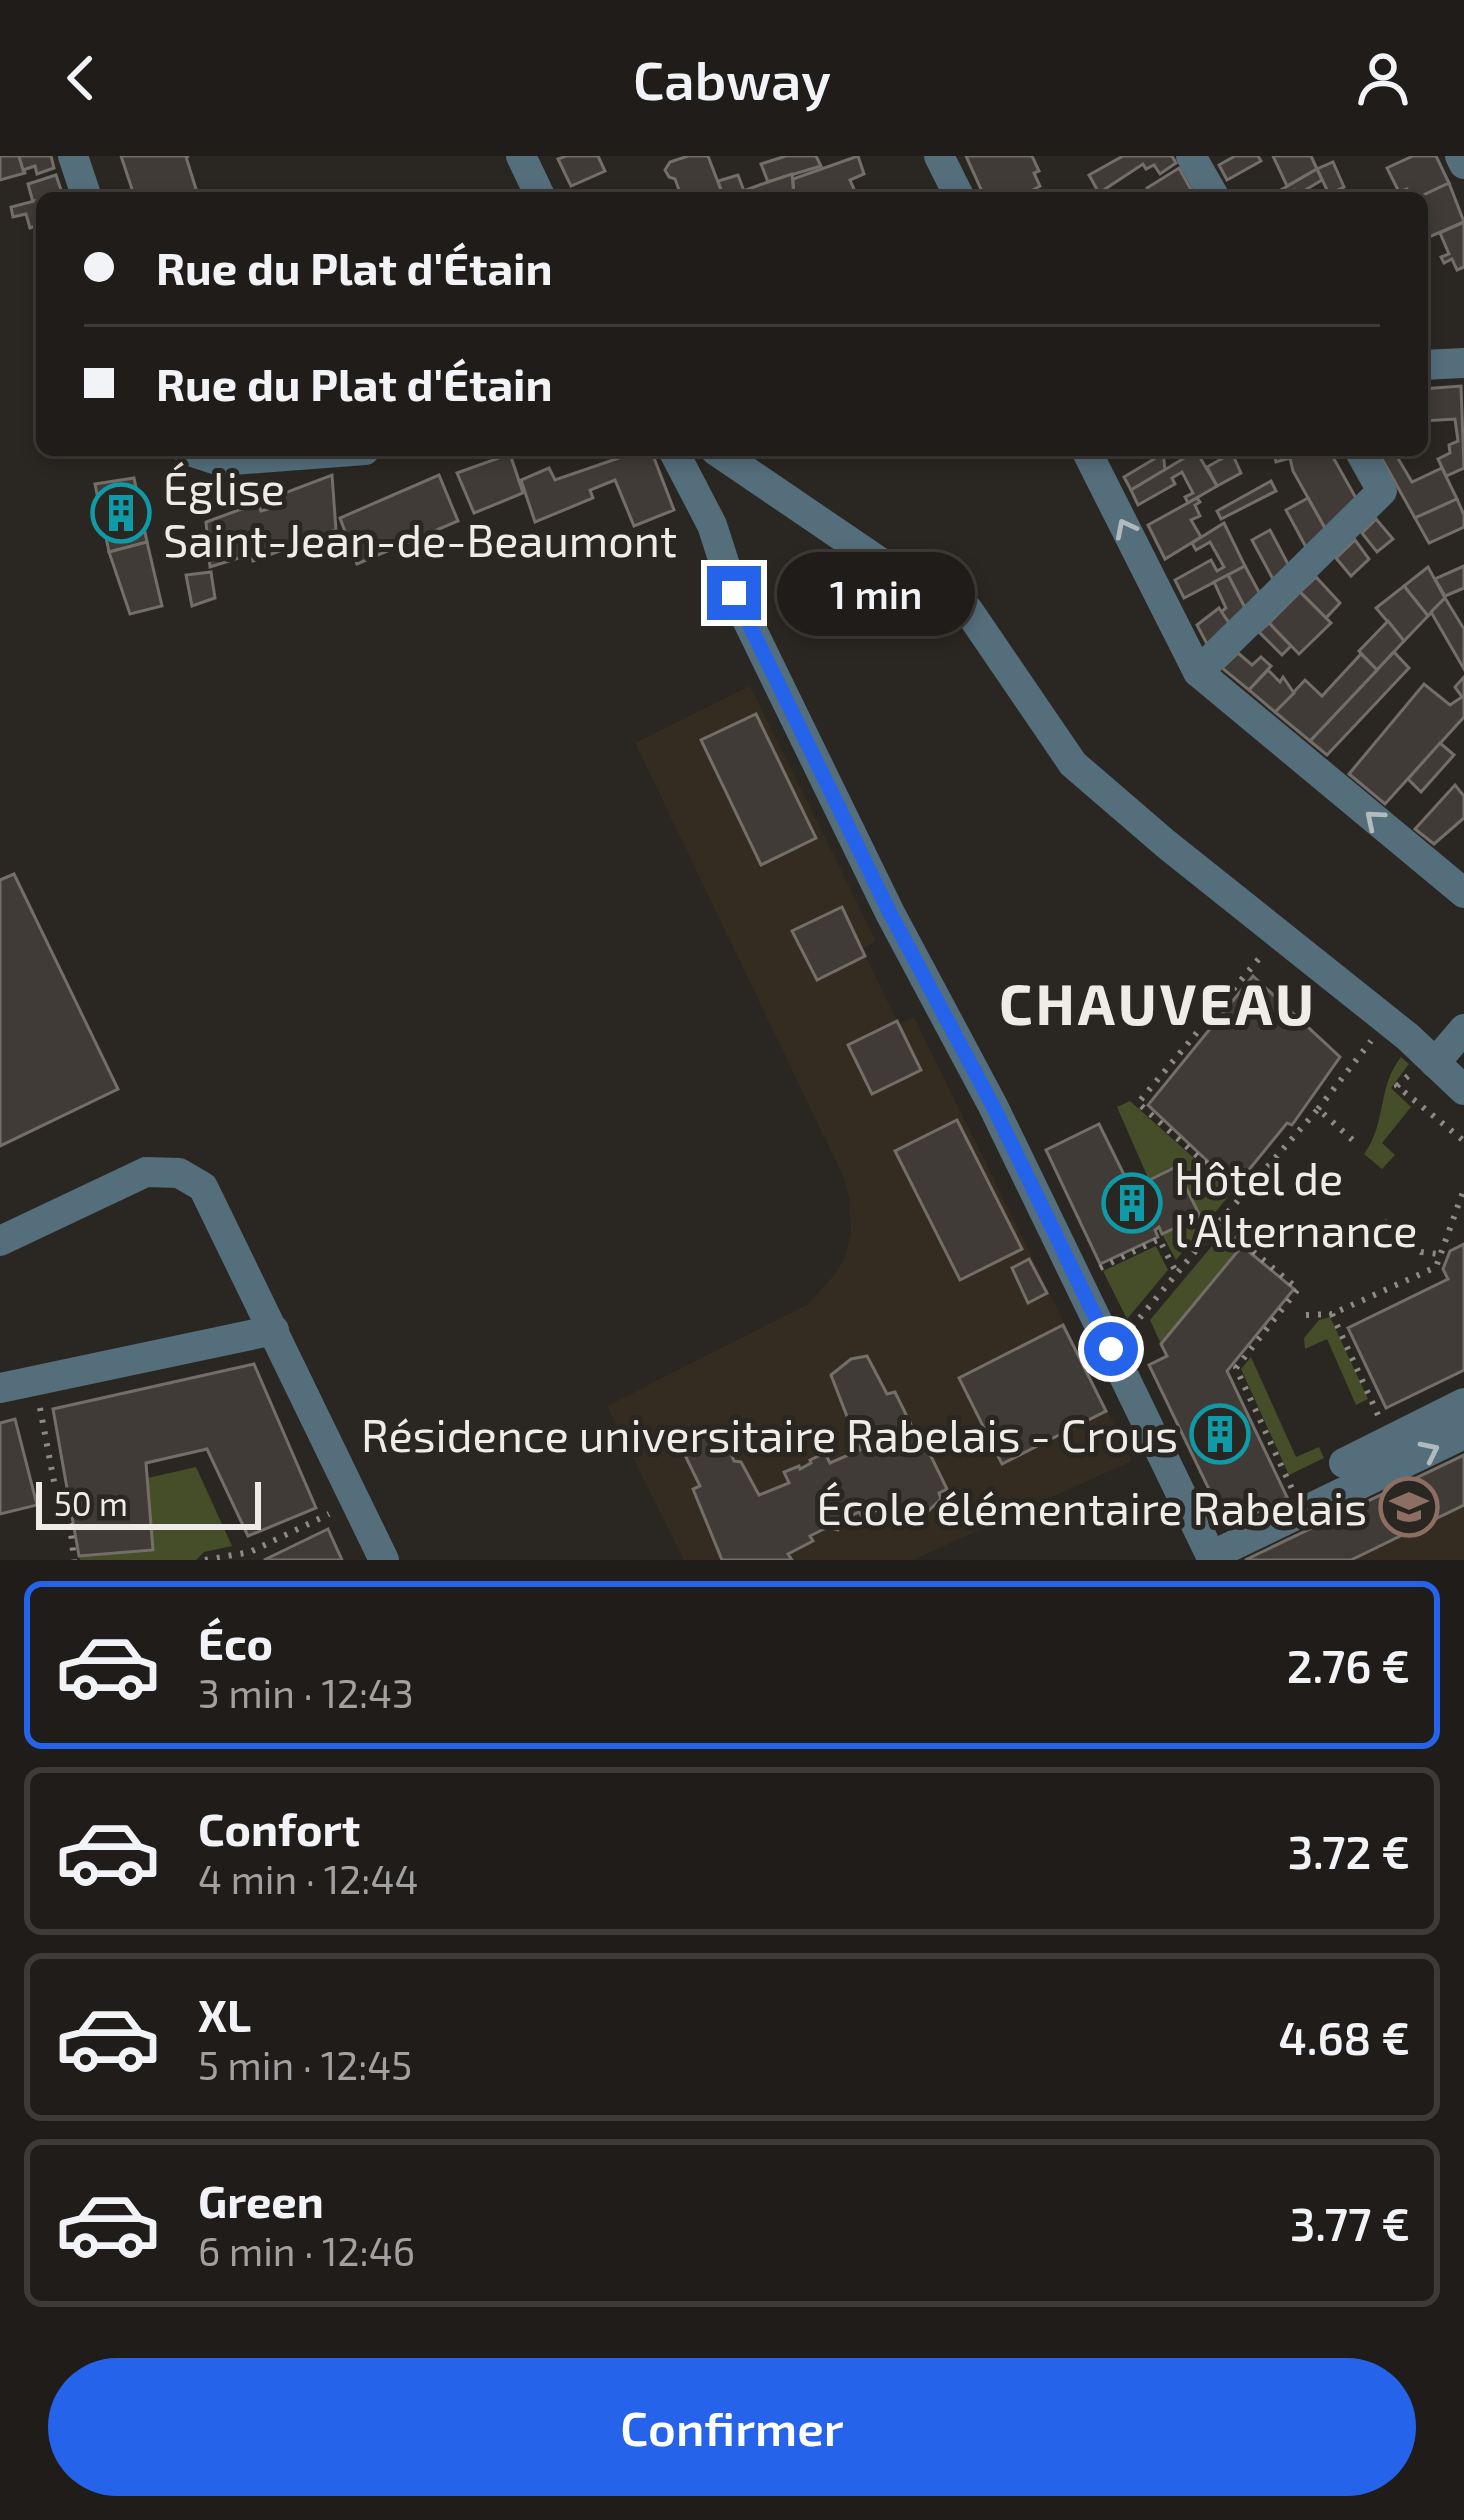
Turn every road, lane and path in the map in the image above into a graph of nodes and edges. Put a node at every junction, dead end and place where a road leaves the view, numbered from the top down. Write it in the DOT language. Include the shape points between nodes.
graph roads {
  1 [pos="73,156"];
  2 [pos="521,156"];
  3 [pos="939,156"];
  4 [pos="1191,156"];
  5 [pos="85,192"];
  6 [pos="538,192"];
  7 [pos="957,192"];
  8 [pos="1212,192"];
  9 [pos="1464,363"];
  10 [pos="1428,365"];
  11 [pos="205,456"];
  12 [pos="286,456"];
  13 [pos="676,456"];
  14 [pos="724,456"];
  15 [pos="1089,456"];
  16 [pos="1362,456"];
  17 [pos="1198,672"];
  18 [pos="1464,893"];
  19 [pos="1279,934"];
  20 [pos="1387,1020"];
  21 [pos="1464,1029"];
  22 [pos="1432,1060"];
  23 [pos="1464,1090"];
  24 [pos="1318,1109"];
  25 [pos="1464,1142"];
  26 [pos="1356,1143"];
  27 [pos="1464,1189"];
  28 [pos="1242,1196"];
  29 [pos="1384,1221"];
  30 [pos="1219,1223"];
  31 [pos="0,1241"];
  32 [pos="1438,1254"];
  33 [pos="1095,1271"];
  34 [pos="1177,1274"];
  35 [pos="1332,1314"];
  36 [pos="1306,1315"];
  37 [pos="274,1330"];
  38 [pos="1125,1334"];
  39 [pos="35,1381"];
  40 [pos="0,1388"];
  41 [pos="1464,1403"];
  42 [pos="1464,1434"];
  43 [pos="1373,1447"];
  44 [pos="1344,1462"];
  45 [pos="1297,1499"];
  46 [pos="356,1501"];
  47 [pos="1212,1558"];
  48 [pos="74,1560"];
  49 [pos="205,1560"];
  50 [pos="384,1560"];
  1 -- 5 [label="street"];
  2 -- 6 [label="street"];
  3 -- 7 [label="street"];
  4 -- 8 [label="street"];
  9 -- 10 [label="street"];
  11 -- 12 [label="street"];
  13 -- 47 [label="street" via="712,525 734,593"];
  14 -- 19 [label="street" via="884,565 968,610 1073,764"];
  17 -- 15 [label="street, one-way"];
  16 -- 17 [label="street" via="1382,491"];
  18 -- 17 [label="street, one-way"];
  19 -- 20 [label="street"];
  19 -- 28 [label="path" via="1138,1103"];
  20 -- 22 [label="street"];
  20 -- 24 [label="path"];
  21 -- 22 [label="street"];
  22 -- 23 [label="street"];
  22 -- 25 [label="path" via="1396,1086"];
  24 -- 26 [label="path"];
  24 -- 28 [label="path"];
  27 -- 32 [label="path"];
  28 -- 30 [label="path"];
  29 -- 32 [label="path" via="1421,1252"];
  30 -- 34 [label="path"];
  30 -- 45 [label="path" via="1298,1288 1236,1368"];
  31 -- 37 [label="street" via="133,1176 179,1173 203,1187"];
  32 -- 35 [label="path" via="1436,1267"];
  33 -- 34 [label="path" via="1159,1239"];
  34 -- 38 [label="path"];
  35 -- 36 [label="path"];
  35 -- 43 [label="path" via="1379,1414 1367,1430"];
  37 -- 39 [label="street"];
  37 -- 46 [label="street"];
  39 -- 40 [label="street"];
  39 -- 48 [label="path"];
  41 -- 43 [label="street"];
  47 -- 42 [label="street, one-way"];
  43 -- 44 [label="street"];
  46 -- 49 [label="path" via="250,1552"];
  46 -- 50 [label="street"];
}
